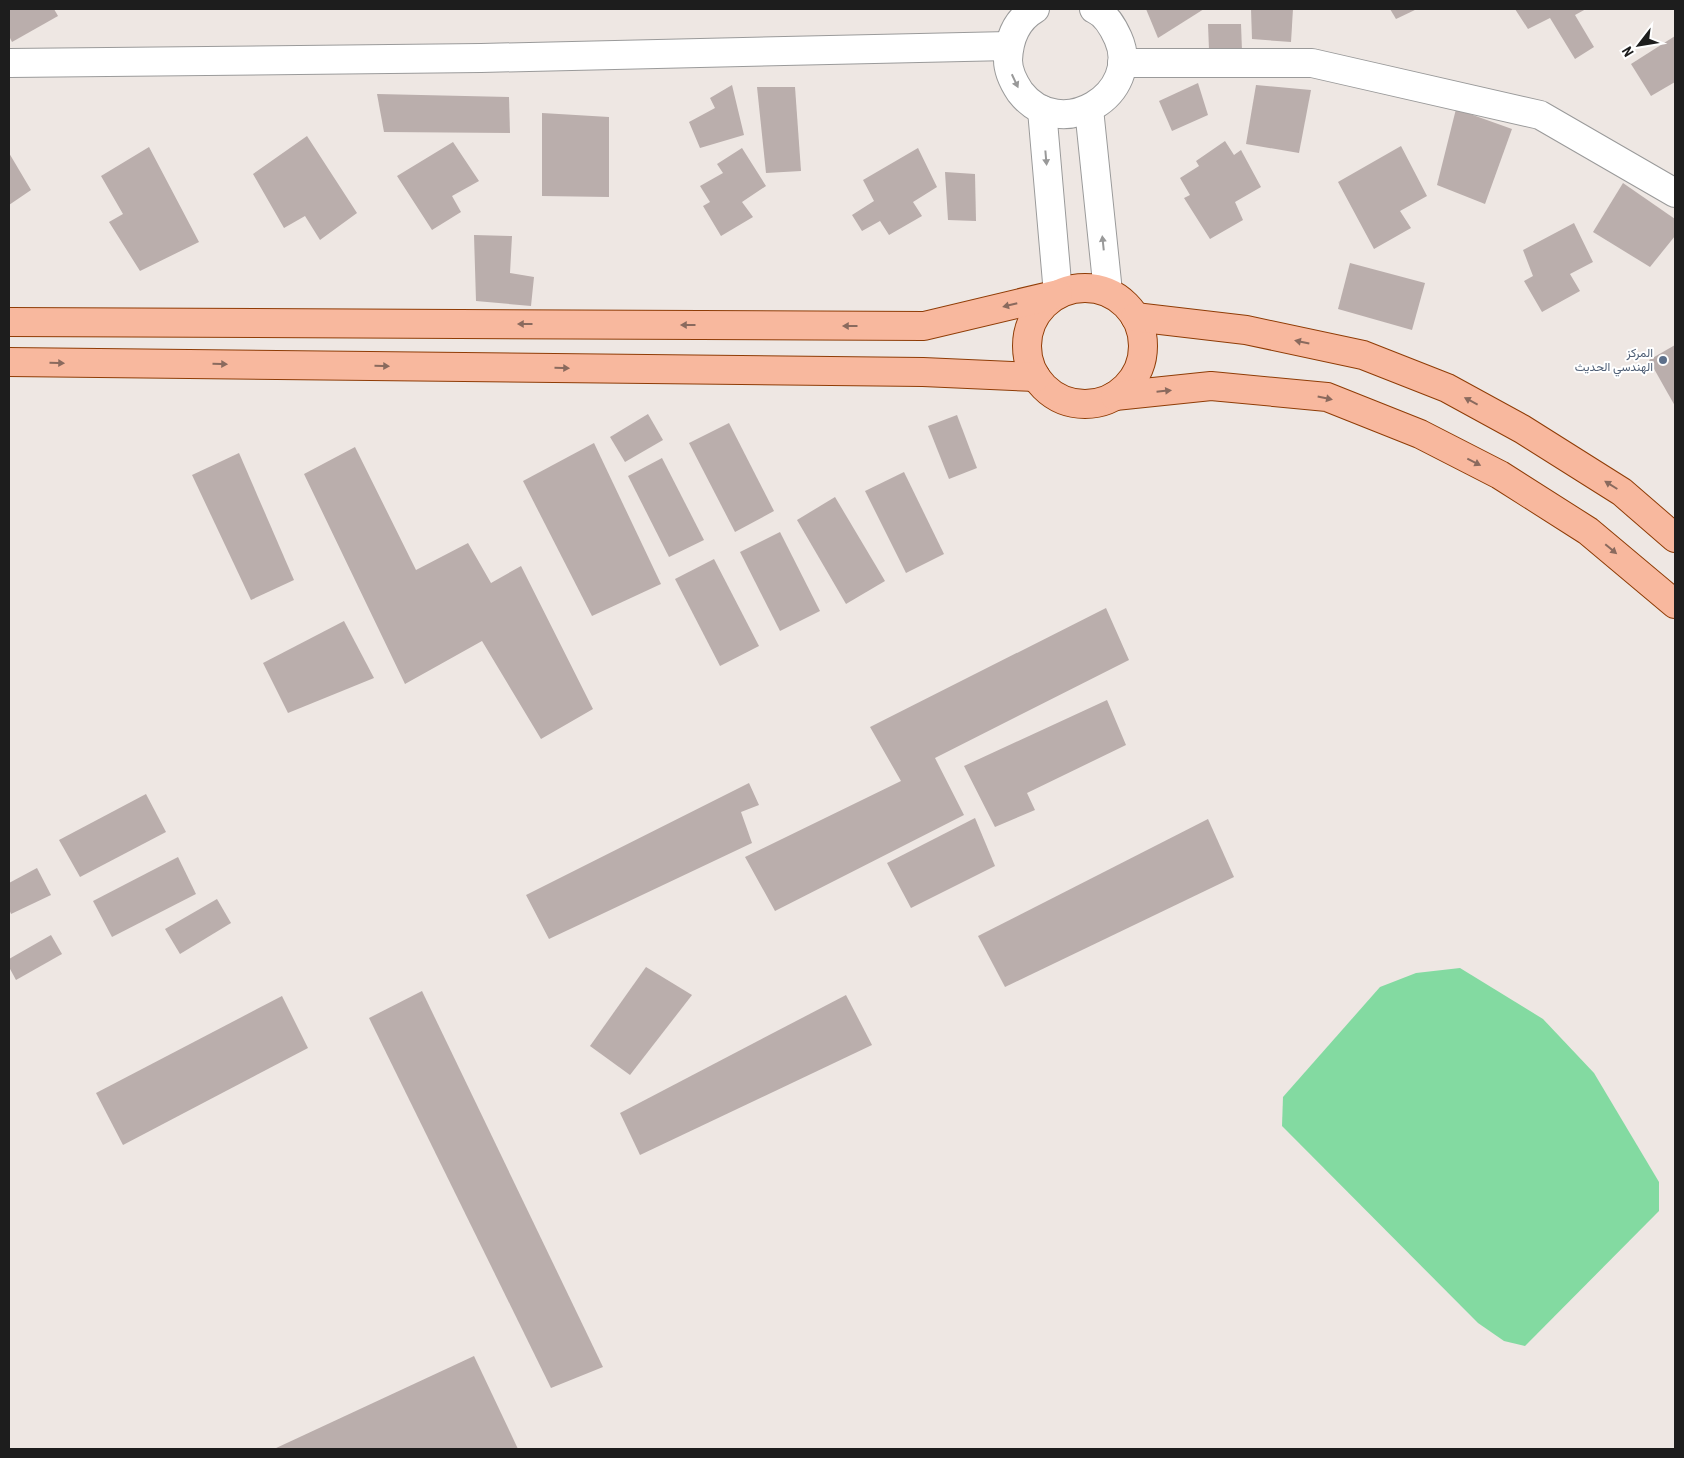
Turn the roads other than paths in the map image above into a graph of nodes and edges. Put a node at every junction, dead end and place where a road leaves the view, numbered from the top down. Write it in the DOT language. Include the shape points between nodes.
graph roads {
  1 [pos="1035,9"];
  2 [pos="1098,10"];
  3 [pos="1009,46"];
  4 [pos="9,62"];
  5 [pos="1122,62"];
  6 [pos="1089,109"];
  7 [pos="1042,110"];
  8 [pos="1675,193"];
  9 [pos="1108,292"];
  10 [pos="1058,294"];
  11 [pos="1136,317"];
  12 [pos="9,322"];
  13 [pos="9,362"];
  14 [pos="1036,376"];
  15 [pos="1115,396"];
  16 [pos="1675,538"];
  17 [pos="1675,604"];
  1 -- 3 [label="street" via="1027,13 1015,28"];
  2 -- 5 [label="street" via="1112,25 1120,43"];
  3 -- 4 [label="street" via="481,58"];
  3 -- 7 [label="street, one-way" via="1008,66 1014,84 1026,99"];
  5 -- 6 [label="street" via="1112,90"];
  5 -- 8 [label="street" via="1312,63 1531,113"];
  6 -- 7 [label="street" via="1074,114"];
  9 -- 6 [label="street, one-way"];
  7 -- 10 [label="street, one-way"];
  9 -- 10 [label="main road" via="1074,288"];
  9 -- 11 [label="main road" via="1124,302"];
  10 -- 12 [label="main road, one-way" via="924,326"];
  10 -- 14 [label="main road" via="1042,306 1032,322 1027,340 1028,359"];
  11 -- 15 [label="main road" via="1142,334 1139,370 1129,385"];
  16 -- 11 [label="main road, one-way" via="1622,492 1522,429 1447,388 1363,355 1246,330"];
  13 -- 14 [label="main road, one-way"];
  14 -- 15 [label="main road" via="1063,400 1080,404 1098,403"];
  15 -- 17 [label="main road, one-way" via="1211,386 1327,397 1420,434 1500,475 1588,531"];
}
